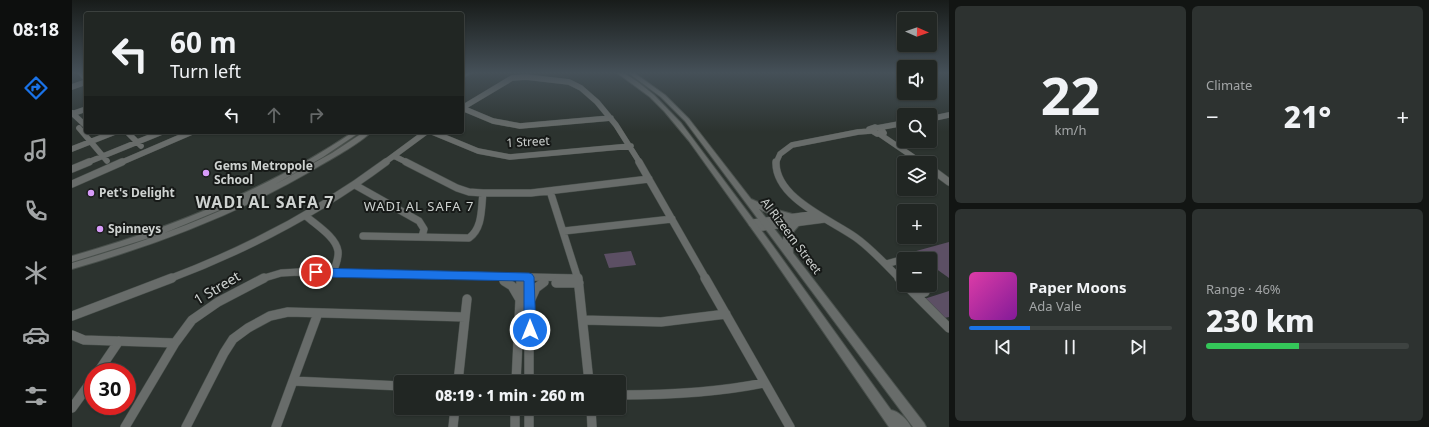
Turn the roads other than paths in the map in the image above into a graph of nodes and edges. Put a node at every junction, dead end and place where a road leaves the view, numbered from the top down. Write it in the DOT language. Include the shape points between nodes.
graph roads {
  1 [pos="488,92"];
  2 [pos="585,92"];
  3 [pos="647,92"];
  4 [pos="658,92"];
  5 [pos="464,107"];
  6 [pos="464,109"];
  7 [pos="84,110"];
  8 [pos="72,113"];
  9 [pos="949,116"];
  10 [pos="611,118"];
  11 [pos="937,118"];
  12 [pos="84,123"];
  13 [pos="84,126"];
  14 [pos="897,126"];
  15 [pos="79,128"];
  16 [pos="72,130"];
  17 [pos="874,130"];
  18 [pos="884,131"];
  19 [pos="84,134"];
  20 [pos="84,134"];
  21 [pos="109,134"];
  22 [pos="129,134"];
  23 [pos="163,134"];
  24 [pos="187,134"];
  25 [pos="354,134"];
  26 [pos="365,134"];
  27 [pos="423,134"];
  28 [pos="437,134"];
  29 [pos="90,141"];
  30 [pos="139,144"];
  31 [pos="631,146"];
  32 [pos="72,149"];
  33 [pos="394,156"];
  34 [pos="914,156"];
  35 [pos="105,158"];
  36 [pos="72,169"];
  37 [pos="937,173"];
  38 [pos="649,179"];
  39 [pos="949,182"];
  40 [pos="72,184"];
  41 [pos="355,185"];
  42 [pos="550,191"];
  43 [pos="482,194"];
  44 [pos="747,199"];
  45 [pos="817,214"];
  46 [pos="306,216"];
  47 [pos="672,218"];
  48 [pos="825,219"];
  49 [pos="795,220"];
  50 [pos="765,224"];
  51 [pos="754,225"];
  52 [pos="564,231"];
  53 [pos="363,236"];
  54 [pos="422,238"];
  55 [pos="789,255"];
  56 [pos="72,258"];
  57 [pos="897,261"];
  58 [pos="886,264"];
  59 [pos="72,266"];
  60 [pos="332,273"];
  61 [pos="897,273"];
  62 [pos="462,277"];
  63 [pos="525,279"];
  64 [pos="504,281"];
  65 [pos="578,281"];
  66 [pos="544,282"];
  67 [pos="913,292"];
  68 [pos="925,292"];
  69 [pos="916,295"];
  70 [pos="467,299"];
  71 [pos="519,299"];
  72 [pos="530,304"];
  73 [pos="318,313"];
  74 [pos="726,314"];
  75 [pos="72,316"];
  76 [pos="465,318"];
  77 [pos="583,320"];
  78 [pos="949,328"];
  79 [pos="72,335"];
  80 [pos="119,342"];
  81 [pos="175,343"];
  82 [pos="104,363"];
  83 [pos="459,375"];
  84 [pos="516,375"];
  85 [pos="530,375"];
  86 [pos="588,375"];
  87 [pos="293,381"];
  88 [pos="764,384"];
  89 [pos="394,386"];
  90 [pos="84,391"];
  91 [pos="626,395"];
  92 [pos="881,406"];
  93 [pos="72,408"];
  94 [pos="454,415"];
  95 [pos="516,415"];
  96 [pos="529,415"];
  97 [pos="591,415"];
  98 [pos="125,427"];
  99 [pos="186,427"];
  100 [pos="276,427"];
  101 [pos="453,427"];
  102 [pos="515,427"];
  103 [pos="529,427"];
  104 [pos="592,427"];
  105 [pos="790,427"];
  106 [pos="896,427"];
  107 [pos="904,427"];
  108 [pos="920,427"];
  1 -- 5 [label="street, 1 Street"];
  2 -- 10 [label="street, 1 Street"];
  3 -- 51 [label="street, Al Rizeem Street" via="675,118"];
  4 -- 44 [label="street, Al Rizeem Street" via="680,112"];
  6 -- 10 [label="street, 1 Street" via="493,121 520,126"];
  7 -- 8 [label="street"];
  8 -- 12 [label="street"];
  9 -- 11 [label="street"];
  10 -- 31 [label="street, 1 Street"];
  13 -- 15 [label="street"];
  14 -- 18 [label="street"];
  15 -- 16 [label="street"];
  15 -- 19 [label="street"];
  17 -- 18 [label="street"];
  17 -- 18 [label="street"];
  17 -- 45 [label="street" via="797,143 784,149 779,155 776,166 783,183"];
  18 -- 34 [label="street"];
  20 -- 29 [label="street"];
  21 -- 29 [label="street"];
  22 -- 30 [label="street"];
  23 -- 30 [label="street"];
  24 -- 40 [label="street"];
  25 -- 56 [label="street" via="303,167 238,200 157,232"];
  26 -- 59 [label="street" via="305,173 240,205 158,238"];
  27 -- 33 [label="street, 1 Street"];
  28 -- 31 [label="street, 1 Street" via="478,151 510,157"];
  29 -- 32 [label="street"];
  29 -- 35 [label="street"];
  30 -- 35 [label="street"];
  31 -- 38 [label="street, 1 Street"];
  33 -- 41 [label="street, 1 Street"];
  33 -- 43 [label="street" via="457,188"];
  35 -- 36 [label="street"];
  37 -- 39 [label="street"];
  38 -- 42 [label="street"];
  38 -- 47 [label="street, 1 Street"];
  41 -- 46 [label="street, 1 Street"];
  41 -- 54 [label="street" via="420,221 424,229"];
  42 -- 43 [label="street"];
  42 -- 52 [label="street"];
  43 -- 54 [label="street" via="477,231 473,236 465,239"];
  44 -- 49 [label="street"];
  44 -- 50 [label="street, Al Rizeem Street"];
  45 -- 48 [label="street"];
  45 -- 49 [label="street"];
  46 -- 60 [label="street" via="337,247 338,258"];
  46 -- 75 [label="street, 1 Street" via="222,258"];
  47 -- 52 [label="street"];
  47 -- 74 [label="street, 1 Street"];
  48 -- 49 [label="street"];
  48 -- 58 [label="street" via="855,237"];
  49 -- 50 [label="street"];
  49 -- 55 [label="street" via="787,235"];
  50 -- 51 [label="street"];
  50 -- 55 [label="street, Al Rizeem Street"];
  51 -- 92 [label="street, Al Rizeem Street"];
  52 -- 65 [label="street"];
  53 -- 54 [label="street"];
  55 -- 108 [label="street, Al Rizeem Street"];
  57 -- 58 [label="street"];
  58 -- 61 [label="street"];
  60 -- 62 [label="street, 1 Street"];
  60 -- 81 [label="street, 1 Street" via="281,273 259,280 204,310 192,320"];
  62 -- 63 [label="street" via="470,275"];
  62 -- 64 [label="street"];
  63 -- 64 [label="street"];
  63 -- 65 [label="street"];
  63 -- 66 [label="street"];
  63 -- 71 [label="street"];
  63 -- 72 [label="street"];
  64 -- 71 [label="street" via="512,286"];
  65 -- 66 [label="street"];
  65 -- 77 [label="street"];
  66 -- 72 [label="street" via="534,291"];
  67 -- 69 [label="street"];
  68 -- 69 [label="street"];
  69 -- 78 [label="street"];
  70 -- 76 [label="street"];
  71 -- 84 [label="street"];
  72 -- 85 [label="street"];
  73 -- 76 [label="street"];
  73 -- 87 [label="street"];
  73 -- 99 [label="street" via="276,314 237,336 228,346"];
  74 -- 77 [label="street" via="661,322"];
  74 -- 88 [label="street, 1 Street"];
  76 -- 83 [label="street"];
  77 -- 86 [label="street"];
  79 -- 80 [label="street" via="84,340"];
  80 -- 81 [label="street"];
  80 -- 82 [label="street"];
  81 -- 98 [label="street, 1 Street"];
  87 -- 89 [label="street"];
  87 -- 100 [label="street"];
  88 -- 91 [label="street" via="696,394"];
  88 -- 105 [label="street, 1 Street"];
  90 -- 93 [label="street"];
  92 -- 106 [label="street, Al Rizeem Street"];
  92 -- 107 [label="street"];
  94 -- 101 [label="street"];
  95 -- 102 [label="street"];
  96 -- 103 [label="street"];
  97 -- 104 [label="street"];
}
